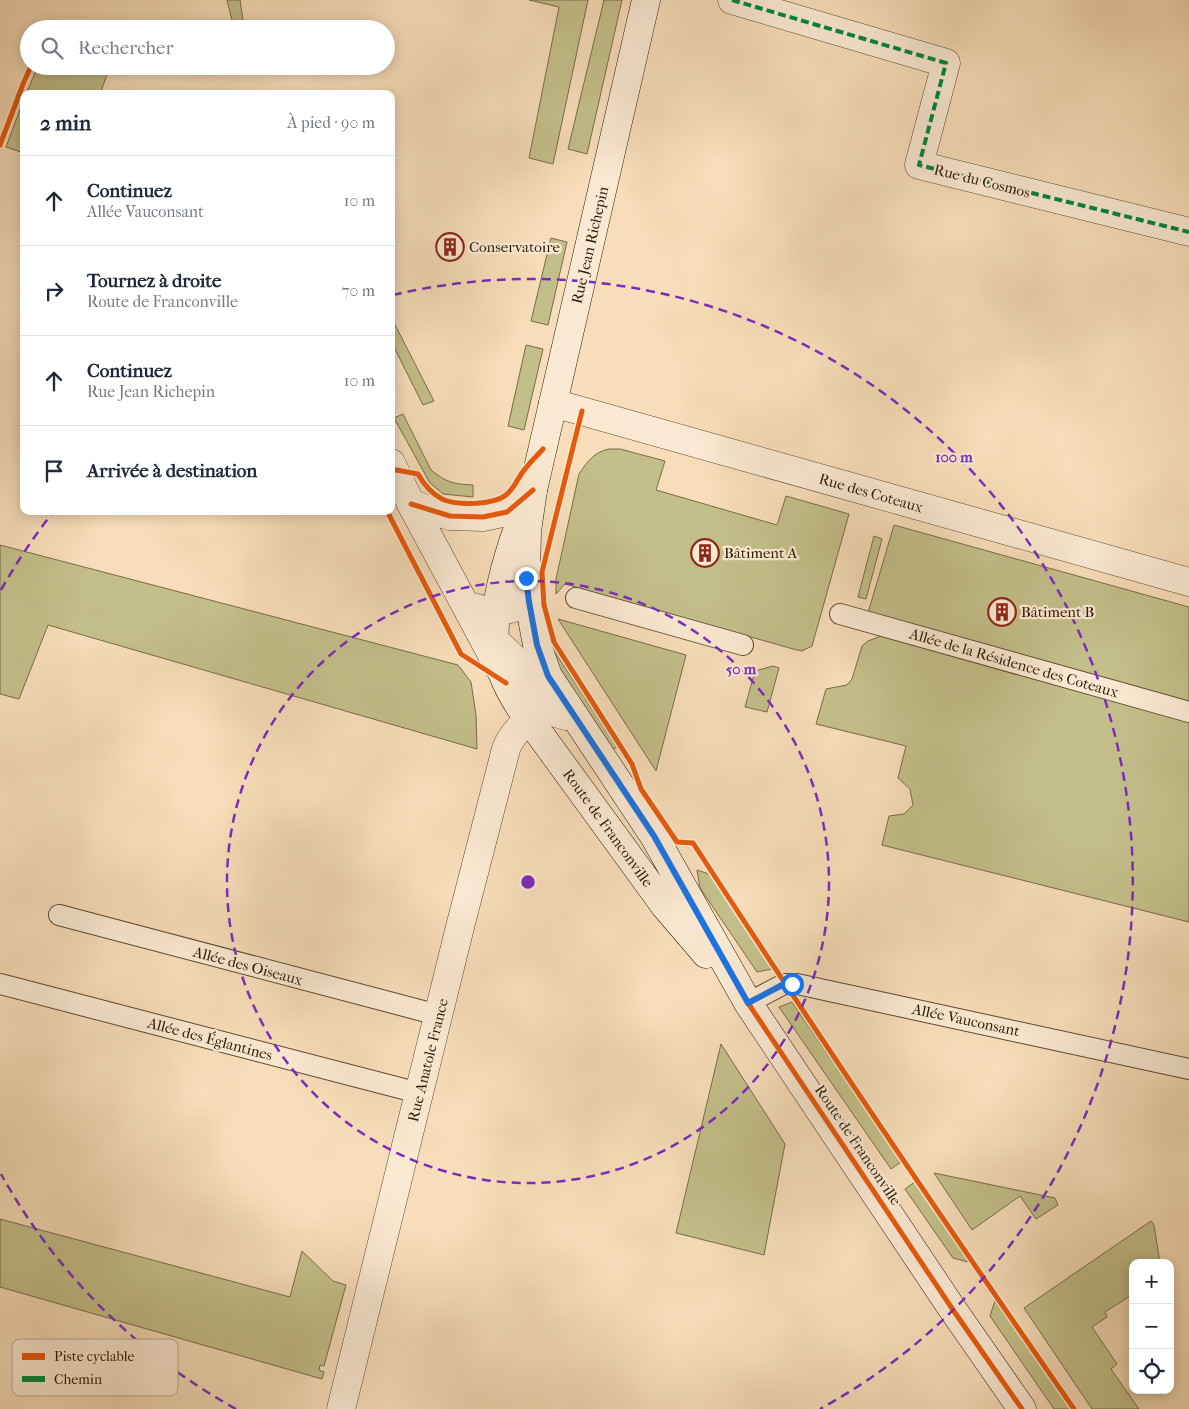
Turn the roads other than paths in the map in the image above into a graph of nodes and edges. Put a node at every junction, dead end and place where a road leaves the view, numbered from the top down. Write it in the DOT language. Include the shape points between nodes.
graph roads {
  1 [pos="646,0"];
  2 [pos="732,0"];
  3 [pos="1189,232"];
  4 [pos="553,403"];
  5 [pos="395,470"];
  6 [pos="533,490"];
  7 [pos="411,504"];
  8 [pos="1189,582"];
  9 [pos="576,598"];
  10 [pos="529,599"];
  11 [pos="840,614"];
  12 [pos="490,625"];
  13 [pos="743,644"];
  14 [pos="537,645"];
  15 [pos="502,674"];
  16 [pos="1189,712"];
  17 [pos="553,717"];
  18 [pos="59,915"];
  19 [pos="0,984"];
  20 [pos="748,1003"];
  21 [pos="438,1015"];
  22 [pos="1189,1069"];
  23 [pos="420,1094"];
  24 [pos="341,1409"];
  25 [pos="1022,1409"];
  1 -- 4 [label="street, Rue Jean Richepin"];
  2 -- 3 [label="street, Rue du Cosmos" via="946,63 919,165"];
  4 -- 6 [label="street, Rue Jean Richepin"];
  4 -- 8 [label="street, Rue des Coteaux"];
  5 -- 7 [label="street"];
  6 -- 7 [label="street" via="507,512 483,518 450,516"];
  6 -- 10 [label="street, Rue Jean Richepin" via="527,531"];
  6 -- 12 [label="street, Rue Jean Richepin" via="511,548"];
  7 -- 12 [label="street" via="462,599 475,608 485,610"];
  9 -- 13 [label="lane"];
  10 -- 12 [label="street"];
  10 -- 14 [label="street, Rue Jean Richepin"];
  11 -- 16 [label="lane, Allée de la Résidence des Coteaux"];
  12 -- 15 [label="street, Rue Jean Richepin"];
  12 -- 17 [label="street, Route de Franconville" via="521,665"];
  14 -- 17 [label="street, Route de Franconville" via="548,676"];
  15 -- 17 [label="street, Route de Franconville" via="510,690"];
  17 -- 20 [label="street, Route de Franconville" via="665,906"];
  17 -- 20 [label="street, Route de Franconville" via="654,836"];
  17 -- 21 [label="street, Rue Anatole France" via="508,741"];
  18 -- 21 [label="lane, Allée des Oiseaux"];
  19 -- 23 [label="lane, Allée des Églantines"];
  20 -- 22 [label="lane, Allée Vauconsant" via="784,984 797,984"];
  20 -- 25 [label="street, Route de Franconville"];
  21 -- 23 [label="street, Rue Anatole France"];
  23 -- 24 [label="street, Rue Anatole France"];
}
